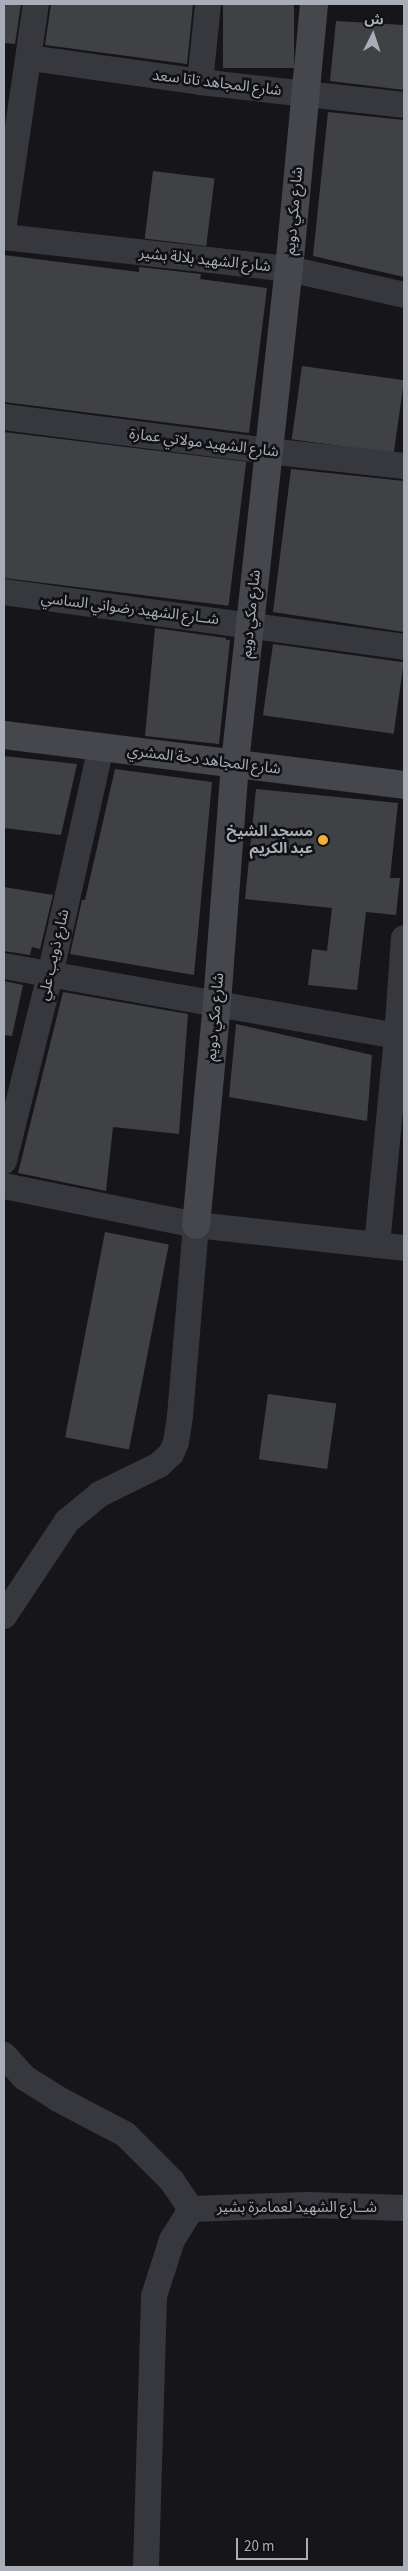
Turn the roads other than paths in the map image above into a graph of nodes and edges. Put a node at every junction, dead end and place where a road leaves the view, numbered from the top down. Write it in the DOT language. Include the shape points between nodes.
graph roads {
  1 [pos="36,4"];
  2 [pos="208,4"];
  3 [pos="314,4"];
  4 [pos="30,58"];
  5 [pos="200,82"];
  6 [pos="305,94"];
  7 [pos="404,104"];
  8 [pos="4,223"];
  9 [pos="4,237"];
  10 [pos="289,269"];
  11 [pos="404,295"];
  12 [pos="4,417"];
  13 [pos="268,451"];
  14 [pos="404,466"];
  15 [pos="4,592"];
  16 [pos="250,624"];
  17 [pos="404,647"];
  18 [pos="4,735"];
  19 [pos="101,747"];
  20 [pos="235,763"];
  21 [pos="404,785"];
  22 [pos="404,938"];
  23 [pos="4,966"];
  24 [pos="50,975"];
  25 [pos="217,1003"];
  26 [pos="401,1037"];
  27 [pos="4,1161"];
  28 [pos="4,1186"];
  29 [pos="196,1225"];
  30 [pos="377,1246"];
  31 [pos="404,1248"];
  32 [pos="4,1616"];
  33 [pos="4,2055"];
  34 [pos="404,2208"];
  35 [pos="191,2209"];
  36 [pos="146,2567"];
  1 -- 4 [label="street"];
  2 -- 5 [label="street"];
  3 -- 6 [label="street, شارع مكي دويم"];
  4 -- 5 [label="street, شارع المجاهد تاتا سعد"];
  4 -- 8 [label="street"];
  5 -- 6 [label="street, شارع المجاهد تاتا سعد"];
  6 -- 7 [label="street, شارع المجاهد تاتا سعد"];
  6 -- 10 [label="street, شارع مكي دويم"];
  9 -- 10 [label="street, شارع الشهيد بلالة بشير"];
  10 -- 11 [label="street, شارع الشهيد بلالة بشير"];
  10 -- 13 [label="street, شارع مكي دويم"];
  12 -- 13 [label="street, شارع الشهيد مولاتي عمارة"];
  13 -- 14 [label="street, شارع الشهيد مولاتي عمارة"];
  13 -- 16 [label="street, شارع مكي دويم"];
  15 -- 16 [label="street, شــارع الشهيد رضواني الساسي"];
  16 -- 17 [label="street, شــارع الشهيد رضواني الساسي"];
  16 -- 20 [label="street, شارع مكي دويم"];
  18 -- 19 [label="street, شارع المجاهد دحة المشري"];
  19 -- 20 [label="street, شارع المجاهد دحة المشري"];
  19 -- 24 [label="street, شارع ذويب علي"];
  20 -- 21 [label="street, شارع المجاهد دحة المشري"];
  20 -- 25 [label="street, شارع مكي دويم"];
  22 -- 26 [label="street"];
  23 -- 24 [label="street"];
  24 -- 25 [label="street"];
  24 -- 27 [label="street, شارع ذويب علي"];
  25 -- 26 [label="street"];
  25 -- 29 [label="street, شارع مكي دويم"];
  26 -- 30 [label="street"];
  28 -- 29 [label="street"];
  29 -- 30 [label="street"];
  29 -- 32 [label="street" via="180,1416 171,1454 159,1465 100,1494 67,1521"];
  30 -- 31 [label="street"];
  33 -- 35 [label="street" via="25,2078 125,2134 172,2181"];
  34 -- 35 [label="street, شــارع الشهيد لعمامرة بشير" via="307,2205"];
  35 -- 36 [label="street" via="172,2240 154,2296"];
}
